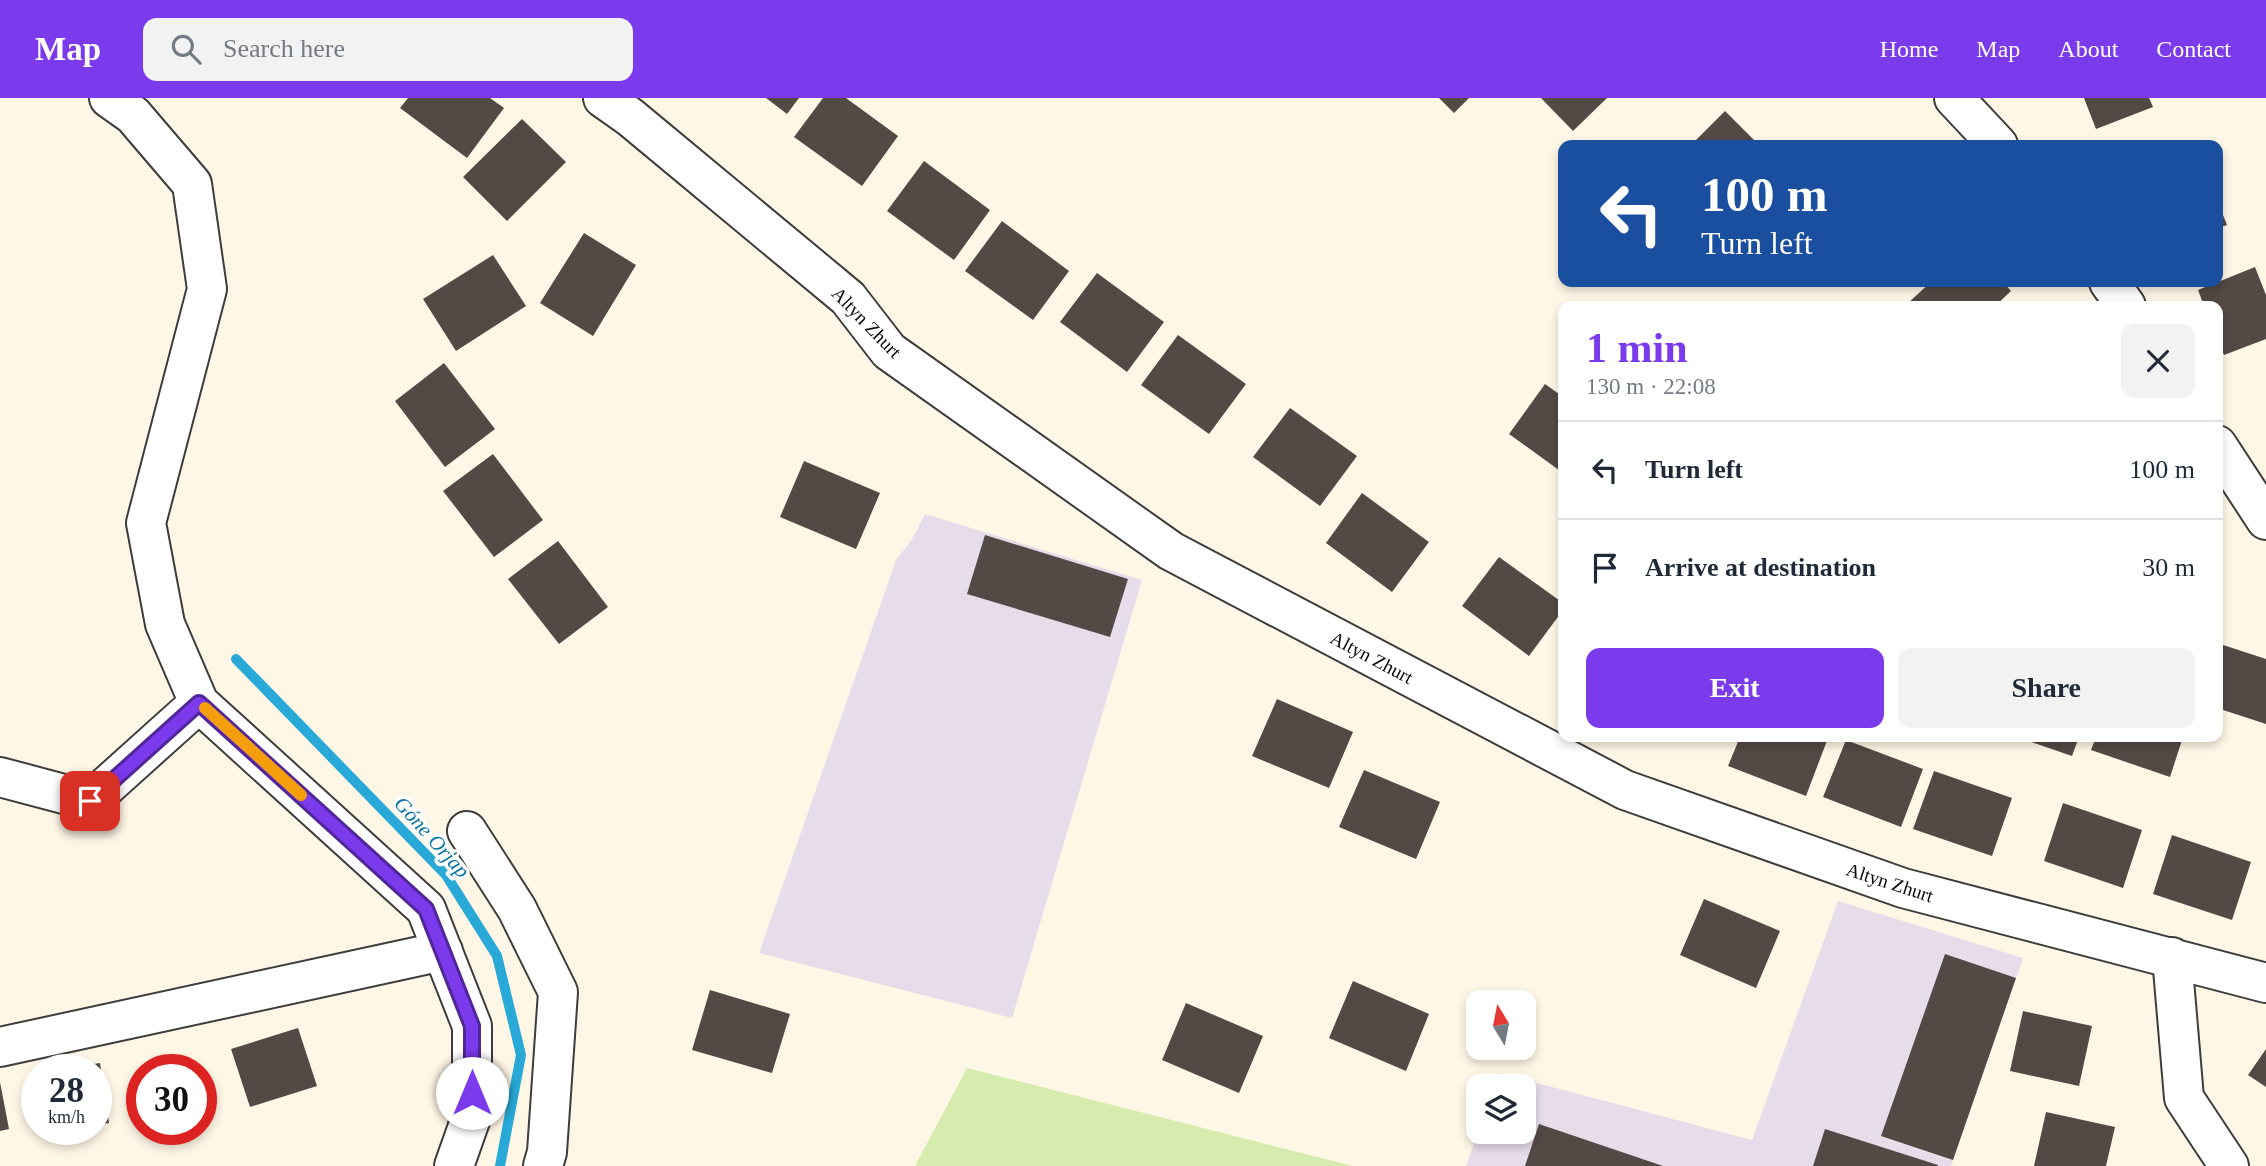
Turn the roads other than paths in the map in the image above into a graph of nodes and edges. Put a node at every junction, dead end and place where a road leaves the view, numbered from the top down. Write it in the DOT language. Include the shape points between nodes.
graph roads {
  1 [pos="109,98"];
  2 [pos="1954,98"];
  3 [pos="625,104"];
  4 [pos="1993,140"];
  5 [pos="2223,454"];
  6 [pos="2266,520"];
  7 [pos="199,703"];
  8 [pos="0,777"];
  9 [pos="467,831"];
  10 [pos="443,951"];
  11 [pos="2172,957"];
  12 [pos="2266,983"];
  13 [pos="0,1047"];
  14 [pos="454,1166"];
  15 [pos="542,1166"];
  16 [pos="2229,1166"];
  1 -- 7 [label="street" via="133,115 192,184 200,236 207,289 146,523 165,624"];
  2 -- 4 [label="street"];
  3 -- 11 [label="street, Altyn Zhurt" via="848,298 889,351 1171,551 1625,790 1903,888"];
  5 -- 6 [label="street"];
  7 -- 8 [label="street" via="90,801"];
  7 -- 10 [label="street" via="426,909"];
  9 -- 15 [label="street" via="517,909 558,992 547,1152"];
  10 -- 13 [label="street"];
  10 -- 14 [label="street" via="472,1026 472,1115"];
  11 -- 12 [label="street, Altyn Zhurt"];
  11 -- 16 [label="street" via="2185,1098"];
}
